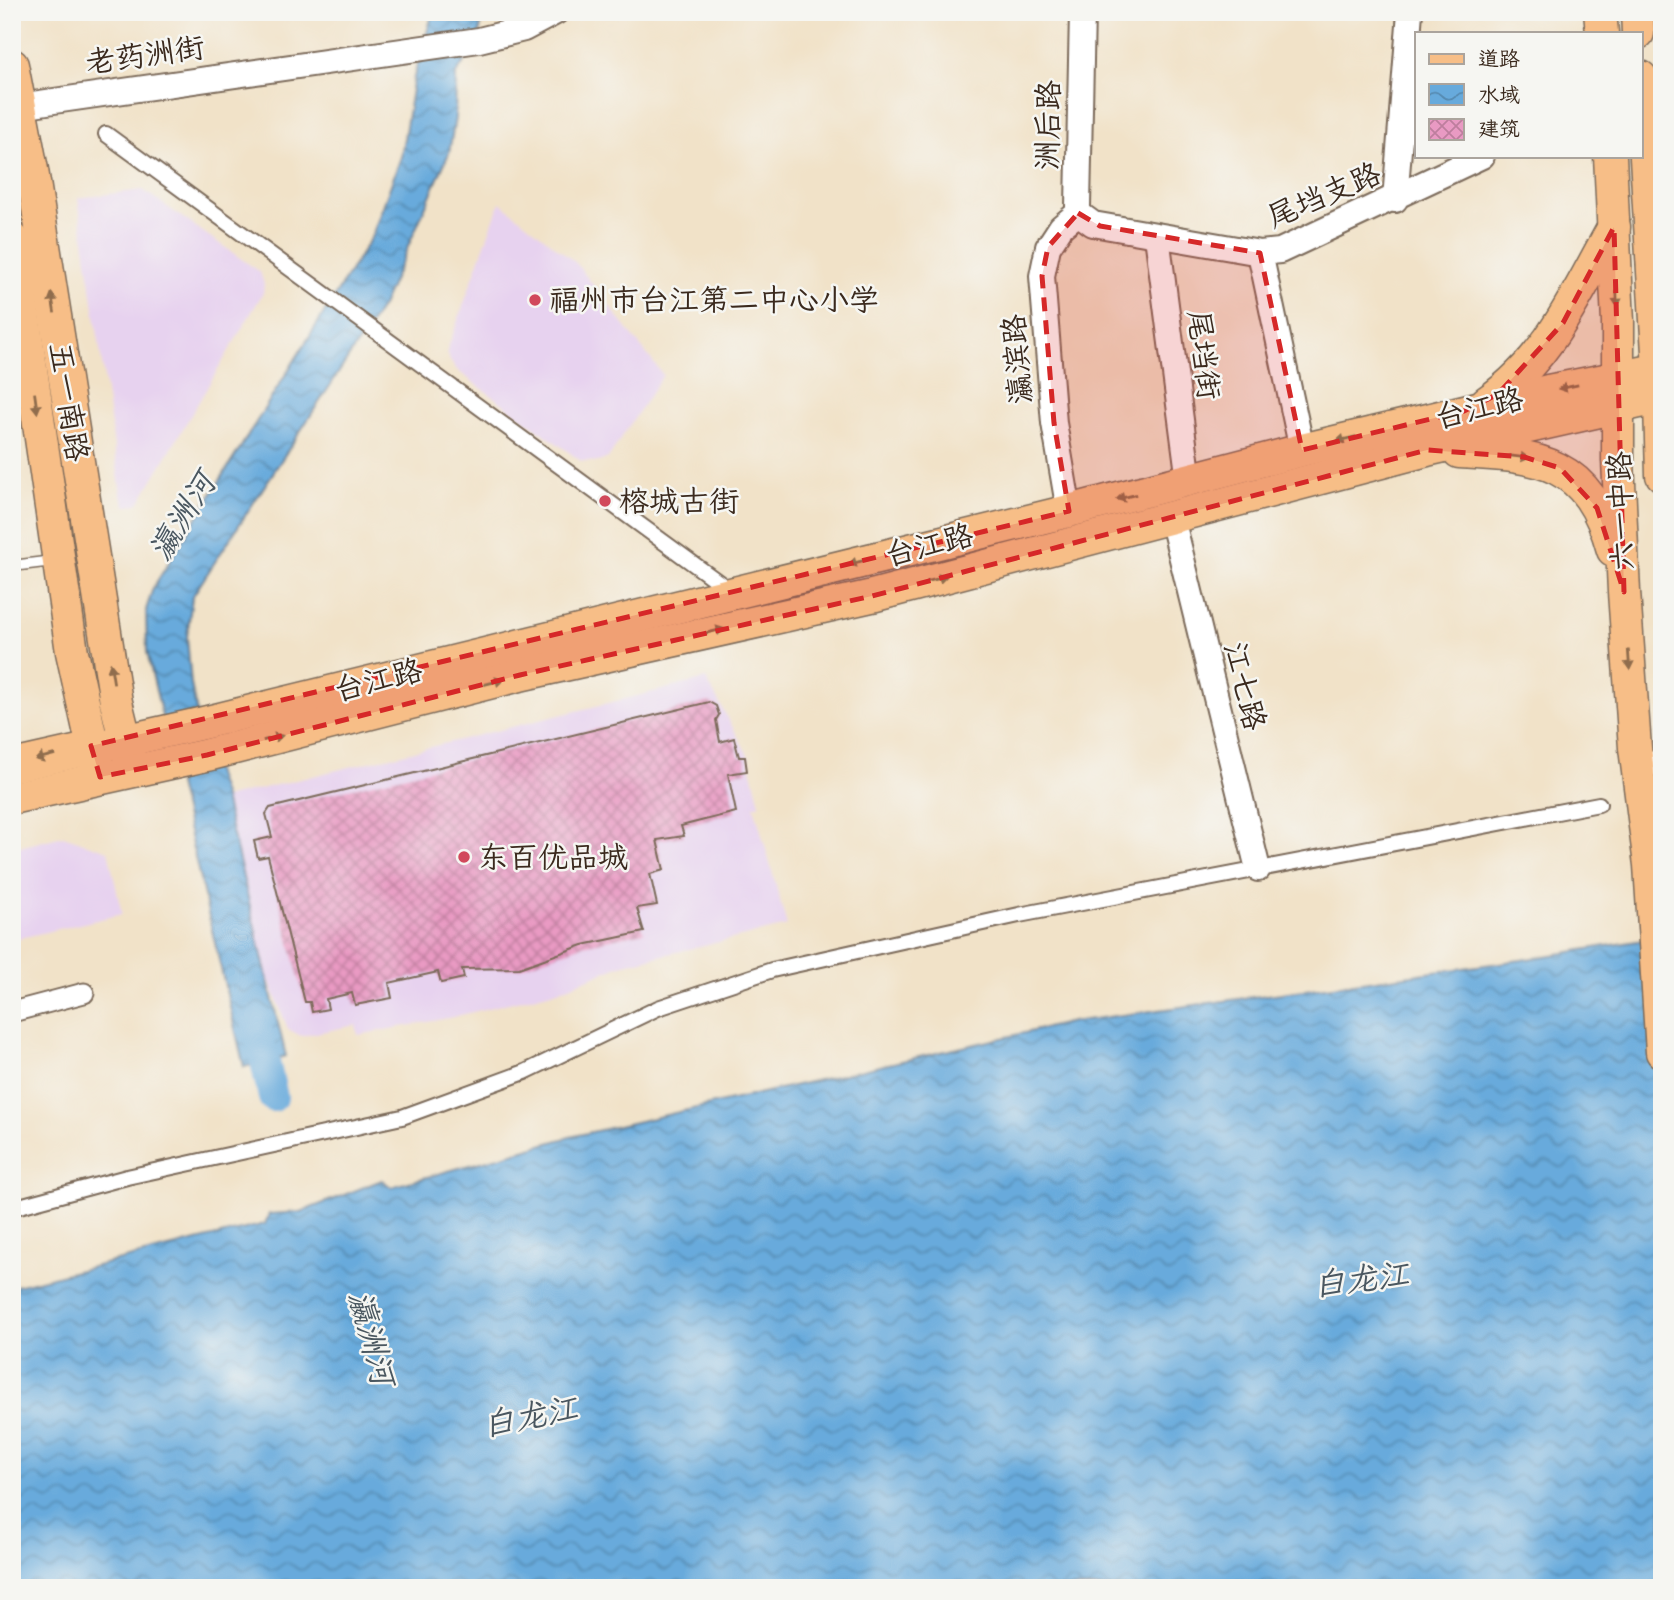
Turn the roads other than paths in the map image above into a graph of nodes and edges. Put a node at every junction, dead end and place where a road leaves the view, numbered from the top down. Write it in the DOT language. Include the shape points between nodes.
graph roads {
  1 [pos="556,12"];
  2 [pos="1082,12"];
  3 [pos="1410,12"];
  4 [pos="1600,12"];
  5 [pos="1637,12"];
  6 [pos="1602,32"];
  7 [pos="1638,32"];
  8 [pos="12,65"];
  9 [pos="1642,94"];
  10 [pos="16,107"];
  11 [pos="106,134"];
  12 [pos="1478,158"];
  13 [pos="1610,158"];
  14 [pos="1395,200"];
  15 [pos="1079,213"];
  16 [pos="1614,227"];
  17 [pos="1650,229"];
  18 [pos="1157,236"];
  19 [pos="12,238"];
  20 [pos="1260,253"];
  21 [pos="1662,265"];
  22 [pos="1660,383"];
  23 [pos="1618,391"];
  24 [pos="1464,411"];
  25 [pos="1302,450"];
  26 [pos="1427,450"];
  27 [pos="1662,475"];
  28 [pos="1188,481"];
  29 [pos="1069,511"];
  30 [pos="1172,518"];
  31 [pos="58,560"];
  32 [pos="12,566"];
  33 [pos="1624,592"];
  34 [pos="732,593"];
  35 [pos="125,740"];
  36 [pos="91,746"];
  37 [pos="168,747"];
  38 [pos="1649,764"];
  39 [pos="12,766"];
  40 [pos="133,770"];
  41 [pos="100,777"];
  42 [pos="12,798"];
  43 [pos="1599,804"];
  44 [pos="1258,869"];
  45 [pos="84,993"];
  46 [pos="12,1012"];
  47 [pos="1662,1052"];
  48 [pos="12,1208"];
  1 -- 10 [label="street, 老药洲街" via="524,29 478,40"];
  2 -- 15 [label="street, 洲后路"];
  3 -- 14 [label="street"];
  4 -- 6 [label="main road"];
  5 -- 7 [label="main road"];
  8 -- 10 [label="main road, 五一南路"];
  9 -- 17 [label="main road, 六一中路"];
  35 -- 10 [label="main road, 五一南路, one-way"];
  11 -- 34 [label="street"];
  12 -- 14 [label="street, 尾垱支路"];
  13 -- 16 [label="main road, 六一中路"];
  14 -- 20 [label="street, 尾垱支路" via="1291,248"];
  15 -- 18 [label="street, 尾垱支路" via="1100,226"];
  15 -- 29 [label="street, 瀛滨路" via="1061,227 1048,247 1042,276 1054,423"];
  16 -- 23 [label="main road, 六一中路, one-way"];
  16 -- 24 [label="main road" via="1563,323 1540,352 1509,386"];
  17 -- 21 [label="main road"];
  17 -- 22 [label="main road, 六一中路"];
  18 -- 20 [label="street, 尾垱支路"];
  18 -- 28 [label="street, 尾垱街"];
  19 -- 31 [label="main road, 五一南路, one-way"];
  20 -- 25 [label="street"];
  22 -- 23 [label="main road"];
  22 -- 27 [label="main road, 六一中路"];
  23 -- 24 [label="main road, 台江路, one-way"];
  23 -- 26 [label="main road, 台江路"];
  23 -- 33 [label="main road, 六一中路"];
  24 -- 25 [label="main road, 台江路, one-way"];
  25 -- 28 [label="main road, 台江路"];
  26 -- 30 [label="main road, 台江路"];
  26 -- 33 [label="main road, one-way" via="1524,457 1560,468 1597,508"];
  28 -- 29 [label="main road, 台江路, one-way"];
  29 -- 34 [label="main road, 台江路, one-way"];
  37 -- 30 [label="main road, 台江路, one-way" via="207,755 520,675 872,596"];
  30 -- 44 [label="street, 江七路"];
  31 -- 32 [label="lane"];
  31 -- 36 [label="main road, 五一南路"];
  33 -- 38 [label="main road, 六一中路, one-way"];
  34 -- 37 [label="main road, 台江路" via="200,724"];
  35 -- 36 [label="main road"];
  35 -- 37 [label="main road"];
  35 -- 40 [label="main road, 五一南路"];
  36 -- 39 [label="main road, one-way"];
  36 -- 41 [label="main road, 五一南路"];
  37 -- 40 [label="main road"];
  38 -- 47 [label="main road, 六一中路" via="1650,865"];
  40 -- 41 [label="main road"];
  41 -- 42 [label="main road"];
  43 -- 44 [label="street"];
  44 -- 48 [label="street" via="1019,915 772,970 668,1004 525,1072 402,1117 127,1177"];
  45 -- 46 [label="street"];
}
